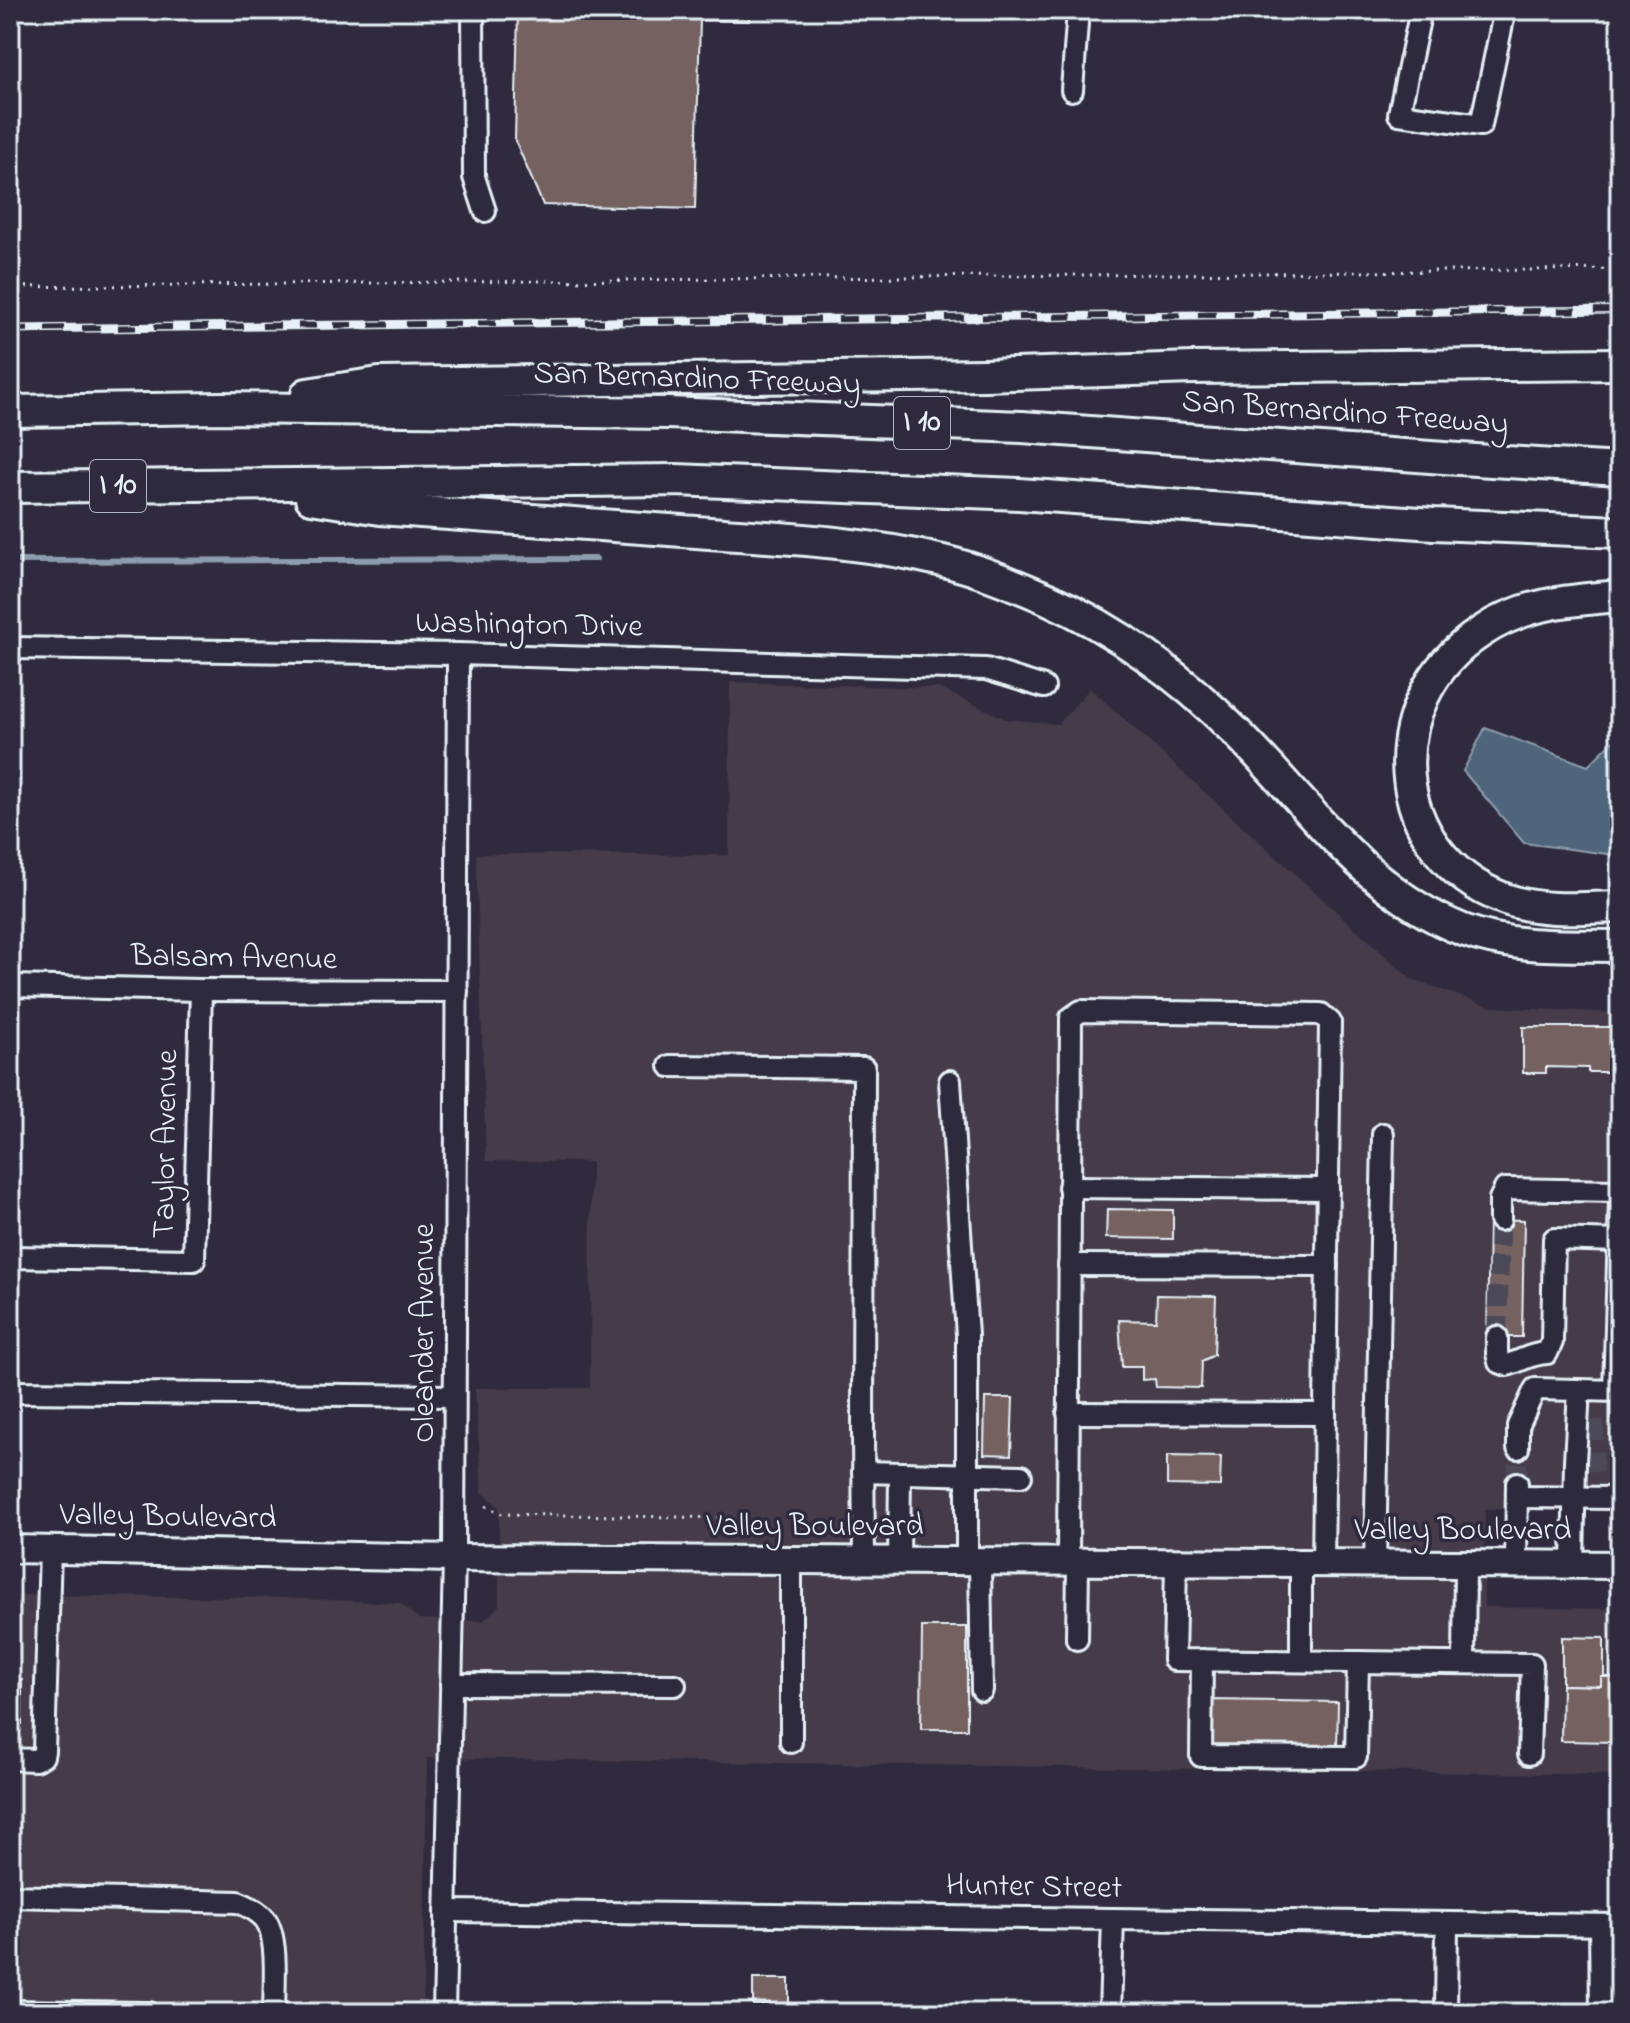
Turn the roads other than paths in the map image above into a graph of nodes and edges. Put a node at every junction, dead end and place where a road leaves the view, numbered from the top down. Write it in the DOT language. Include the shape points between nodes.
graph roads {
  1 [pos="473,10"];
  2 [pos="1078,10"];
  3 [pos="1421,10"];
  4 [pos="1503,10"];
  5 [pos="1072,90"];
  6 [pos="485,211"];
  7 [pos="1620,364"];
  8 [pos="222,408"];
  9 [pos="10,411"];
  10 [pos="1620,469"];
  11 [pos="226,485"];
  12 [pos="10,487"];
  13 [pos="1620,532"];
  14 [pos="1620,596"];
  15 [pos="10,648"];
  16 [pos="458,654"];
  17 [pos="1044,687"];
  18 [pos="1620,907"];
  19 [pos="1620,946"];
  20 [pos="10,986"];
  21 [pos="201,990"];
  22 [pos="457,991"];
  23 [pos="670,1066"];
  24 [pos="950,1081"];
  25 [pos="1383,1134"];
  26 [pos="1069,1187"];
  27 [pos="1328,1189"];
  28 [pos="1620,1191"];
  29 [pos="1620,1200"];
  30 [pos="1500,1220"];
  31 [pos="1619,1232"];
  32 [pos="10,1257"];
  33 [pos="1069,1265"];
  34 [pos="1327,1266"];
  35 [pos="1497,1337"];
  36 [pos="1618,1360"];
  37 [pos="1579,1390"];
  38 [pos="1617,1391"];
  39 [pos="10,1392"];
  40 [pos="454,1396"];
  41 [pos="1068,1413"];
  42 [pos="1325,1414"];
  43 [pos="1518,1448"];
  44 [pos="863,1472"];
  45 [pos="900,1473"];
  46 [pos="967,1476"];
  47 [pos="1021,1476"];
  48 [pos="1575,1497"];
  49 [pos="1620,1498"];
  50 [pos="10,1549"];
  51 [pos="50,1550"];
  52 [pos="454,1558"];
  53 [pos="791,1561"];
  54 [pos="864,1561"];
  55 [pos="899,1562"];
  56 [pos="974,1562"];
  57 [pos="1073,1563"];
  58 [pos="1176,1564"];
  59 [pos="1312,1564"];
  60 [pos="1465,1564"];
  61 [pos="1516,1564"];
  62 [pos="1375,1565"];
  63 [pos="1573,1565"];
  64 [pos="1620,1565"];
  65 [pos="1077,1639"];
  66 [pos="1202,1660"];
  67 [pos="1301,1661"];
  68 [pos="1358,1662"];
  69 [pos="1464,1663"];
  70 [pos="451,1684"];
  71 [pos="675,1685"];
  72 [pos="982,1690"];
  73 [pos="791,1742"];
  74 [pos="1529,1754"];
  75 [pos="10,1759"];
  76 [pos="10,1896"];
  77 [pos="446,1911"];
  78 [pos="1113,1919"];
  79 [pos="1447,1924"];
  80 [pos="1610,1925"];
  81 [pos="10,2011"];
  82 [pos="149,2013"];
  83 [pos="274,2013"];
  84 [pos="444,2013"];
  85 [pos="1110,2013"];
  86 [pos="1446,2013"];
  87 [pos="1601,2013"];
  1 -- 6 [label="street" via="474,177"];
  2 -- 5 [label="street"];
  3 -- 4 [label="street" via="1399,114 1481,125"];
  7 -- 8 [label="highway" via="379,383"];
  8 -- 9 [label="highway, San Bernardino Freeway / I 10"];
  8 -- 10 [label="highway, San Bernardino Freeway / I 10" via="668,413 1022,427"];
  11 -- 12 [label="highway, I 10"];
  11 -- 13 [label="highway, I 10" via="676,480 1019,494"];
  11 -- 19 [label="highway" via="380,509 813,541 946,561 1049,600 1140,651 1237,733 1374,876 1427,914 1465,931 1514,943"];
  14 -- 18 [label="highway" via="1535,606 1465,643 1435,674 1422,697 1412,722 1408,761 1409,784 1428,834 1471,881 1520,903"];
  15 -- 16 [label="street, Washington Drive"];
  16 -- 17 [label="street, Washington Drive" via="986,669"];
  16 -- 22 [label="street, Oleander Avenue"];
  20 -- 21 [label="street, Balsam Avenue"];
  21 -- 22 [label="street, Balsam Avenue"];
  21 -- 32 [label="street, Taylor Avenue" via="194,1260"];
  22 -- 40 [label="street, Oleander Avenue"];
  23 -- 44 [label="street" via="864,1068"];
  24 -- 46 [label="street" via="967,1335"];
  25 -- 62 [label="street"];
  26 -- 27 [label="street"];
  26 -- 27 [label="street" via="1071,1018 1081,1011 1321,1014 1330,1022"];
  26 -- 33 [label="street"];
  27 -- 34 [label="street"];
  28 -- 30 [label="street" via="1505,1189"];
  29 -- 31 [label="street"];
  31 -- 35 [label="street" via="1554,1239 1552,1342 1547,1353 1507,1365 1499,1362"];
  31 -- 36 [label="street"];
  33 -- 34 [label="street"];
  33 -- 41 [label="street"];
  34 -- 42 [label="street"];
  36 -- 38 [label="street"];
  37 -- 38 [label="street"];
  37 -- 43 [label="street" via="1535,1389 1518,1426"];
  37 -- 48 [label="street"];
  39 -- 40 [label="street"];
  40 -- 52 [label="street, Oleander Avenue"];
  41 -- 42 [label="street"];
  41 -- 57 [label="street"];
  42 -- 59 [label="street"];
  44 -- 45 [label="street"];
  44 -- 54 [label="street"];
  45 -- 46 [label="street"];
  45 -- 55 [label="street"];
  46 -- 47 [label="street"];
  46 -- 56 [label="street"];
  48 -- 49 [label="street"];
  48 -- 61 [label="street" via="1517,1490"];
  48 -- 63 [label="street"];
  50 -- 51 [label="main road, Valley Boulevard"];
  51 -- 52 [label="main road, Valley Boulevard"];
  51 -- 75 [label="street" via="44,1751 35,1760"];
  52 -- 53 [label="main road, Valley Boulevard"];
  52 -- 70 [label="street, Oleander Avenue"];
  53 -- 54 [label="main road, Valley Boulevard"];
  53 -- 73 [label="street"];
  54 -- 55 [label="main road, Valley Boulevard"];
  55 -- 56 [label="main road, Valley Boulevard"];
  56 -- 57 [label="main road, Valley Boulevard"];
  56 -- 72 [label="street"];
  57 -- 58 [label="main road, Valley Boulevard"];
  57 -- 65 [label="street"];
  58 -- 59 [label="main road, Valley Boulevard"];
  58 -- 66 [label="street" via="1174,1660"];
  59 -- 62 [label="main road, Valley Boulevard"];
  59 -- 67 [label="street"];
  60 -- 61 [label="main road, Valley Boulevard"];
  60 -- 62 [label="main road, Valley Boulevard"];
  60 -- 69 [label="street"];
  61 -- 63 [label="main road, Valley Boulevard"];
  63 -- 64 [label="main road, Valley Boulevard"];
  66 -- 67 [label="street"];
  66 -- 68 [label="street" via="1201,1756 1356,1757"];
  67 -- 68 [label="street"];
  68 -- 69 [label="street"];
  69 -- 74 [label="street" via="1532,1664"];
  70 -- 71 [label="street"];
  70 -- 77 [label="street, Oleander Avenue"];
  76 -- 83 [label="street" via="220,1900 252,1908 267,1921 274,1948"];
  77 -- 78 [label="street, Hunter Street"];
  77 -- 84 [label="street, Oleander Avenue"];
  78 -- 79 [label="street, Hunter Street"];
  78 -- 85 [label="street"];
  79 -- 80 [label="street, Hunter Street"];
  79 -- 86 [label="street"];
  80 -- 87 [label="street"];
  81 -- 82 [label="street"];
}
